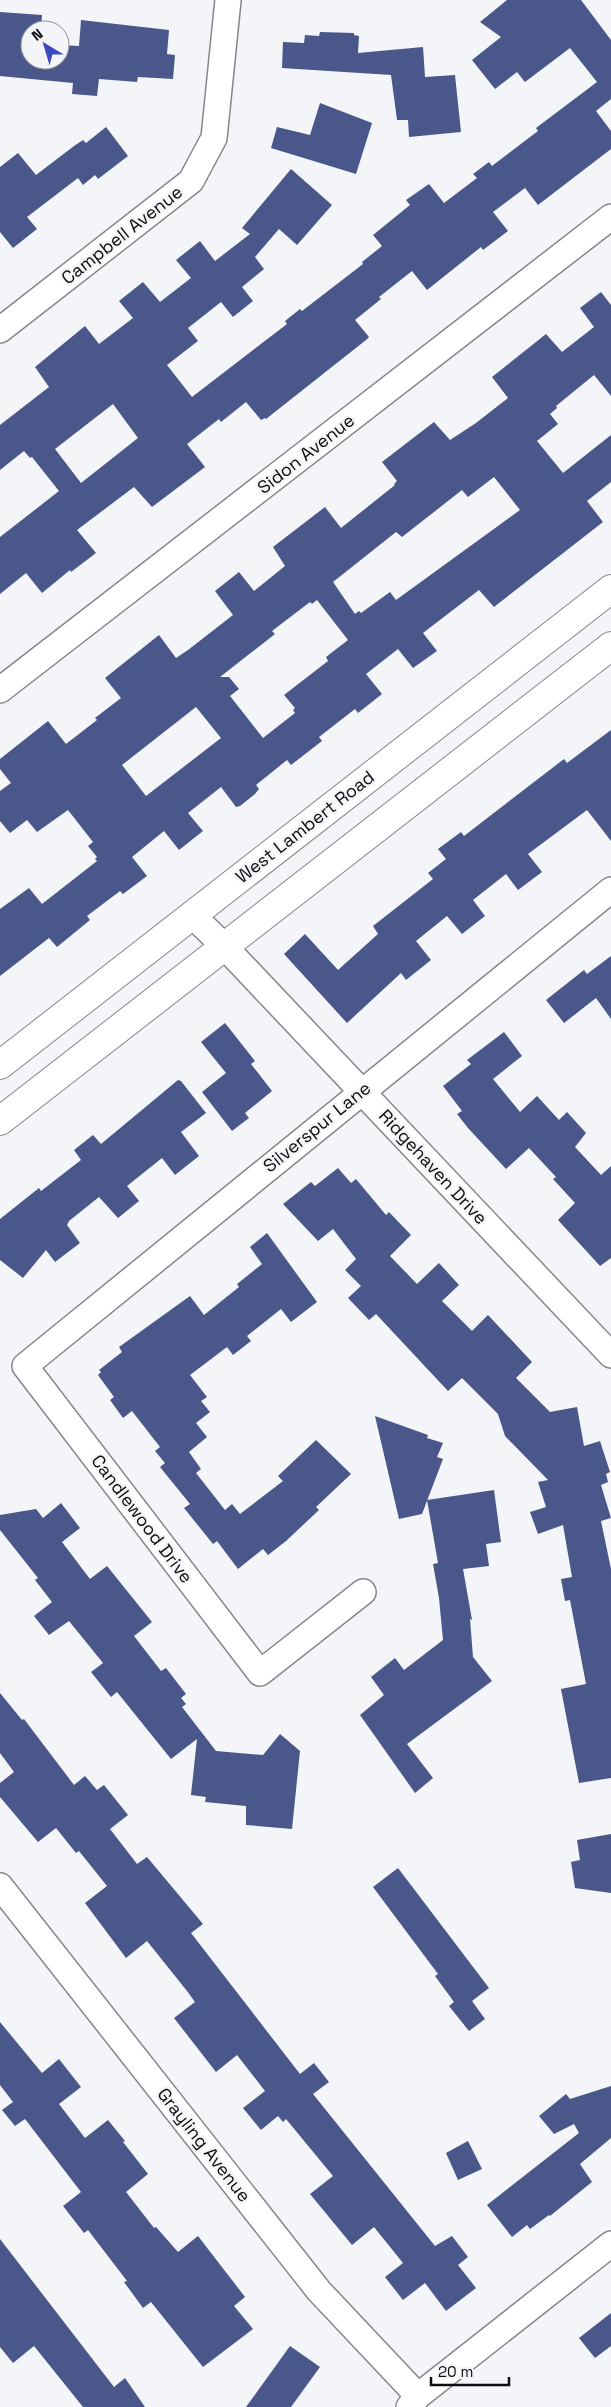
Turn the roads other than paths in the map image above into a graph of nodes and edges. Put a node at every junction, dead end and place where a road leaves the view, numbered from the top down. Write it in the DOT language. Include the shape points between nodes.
graph roads {
  1 [pos="228,0"];
  2 [pos="611,217"];
  3 [pos="0,330"];
  4 [pos="611,589"];
  5 [pos="611,646"];
  6 [pos="0,690"];
  7 [pos="611,890"];
  8 [pos="192,915"];
  9 [pos="224,946"];
  10 [pos="0,1065"];
  11 [pos="361,1091"];
  12 [pos="0,1121"];
  13 [pos="611,1355"];
  14 [pos="25,1366"];
  15 [pos="362,1592"];
  16 [pos="0,1886"];
  17 [pos="611,2244"];
  18 [pos="414,2402"];
  1 -- 3 [label="street, Campbell Avenue" via="214,138 191,181"];
  2 -- 6 [label="street, Sidon Avenue"];
  4 -- 8 [label="main road, West Lambert Road"];
  5 -- 9 [label="main road"];
  7 -- 11 [label="street, Silverspur Lane"];
  8 -- 9 [label="street, Ridgehaven Drive"];
  8 -- 10 [label="main road, West Lambert Road"];
  9 -- 11 [label="street, Ridgehaven Drive"];
  9 -- 12 [label="main road"];
  11 -- 13 [label="street, Ridgehaven Drive"];
  11 -- 14 [label="street, Silverspur Lane"];
  14 -- 15 [label="street, Candlewood Drive" via="260,1673"];
  16 -- 18 [label="street, Grayling Avenue" via="319,2291"];
  17 -- 18 [label="street"];
}
